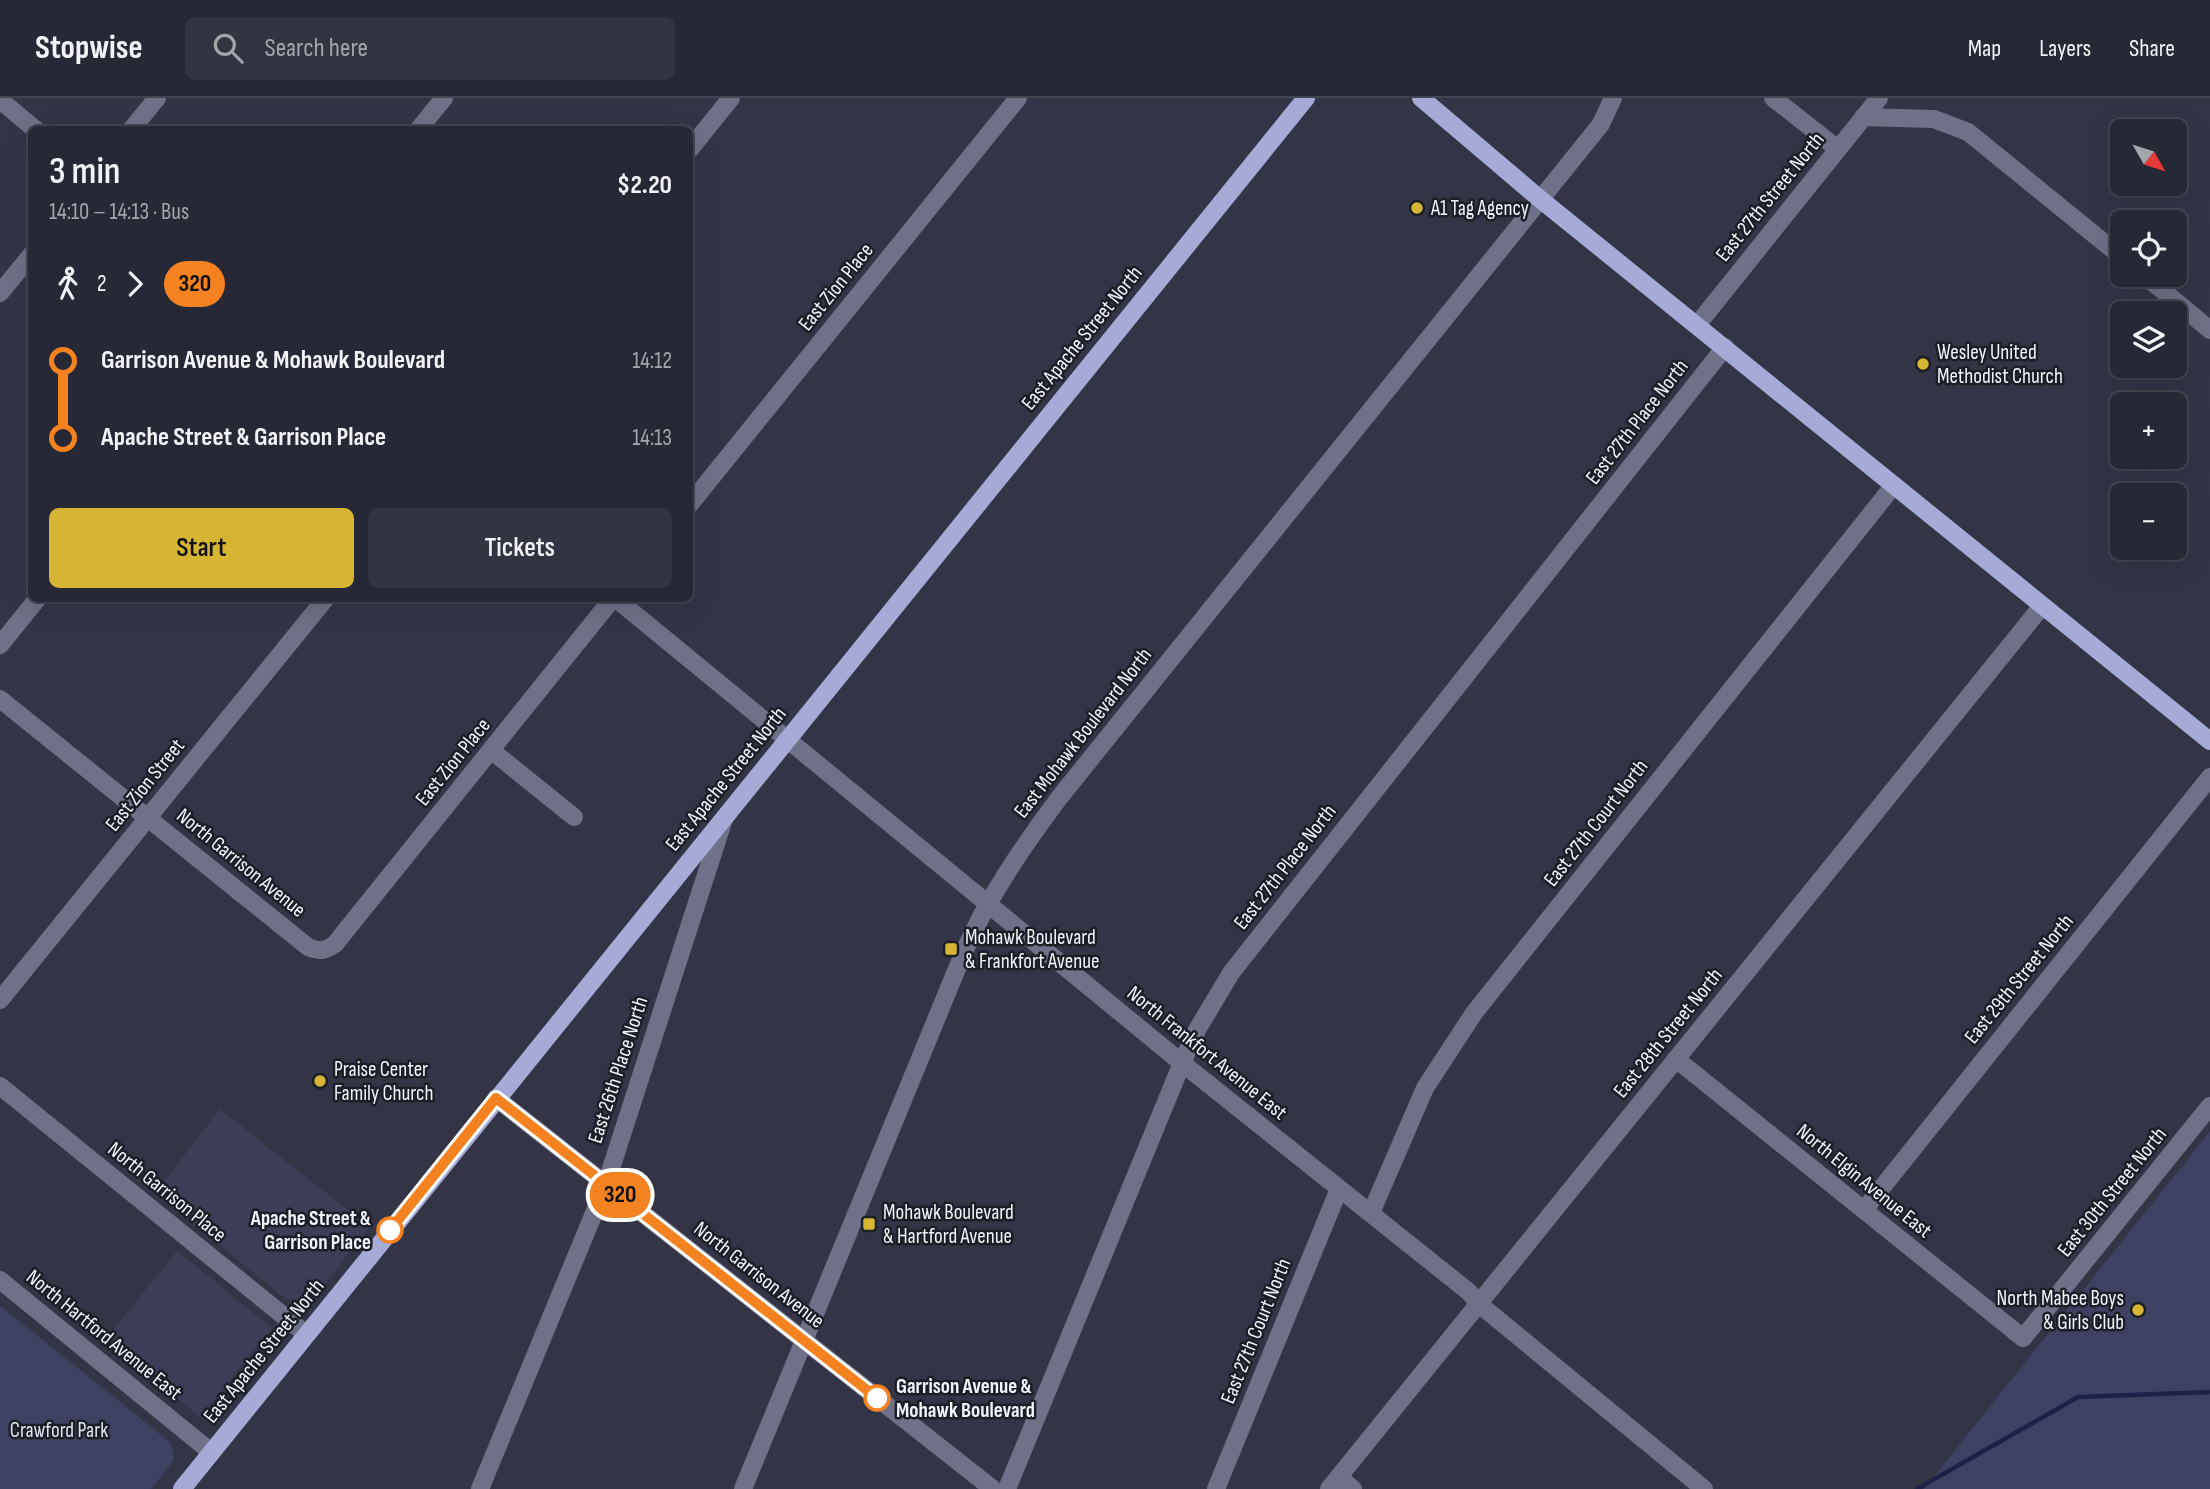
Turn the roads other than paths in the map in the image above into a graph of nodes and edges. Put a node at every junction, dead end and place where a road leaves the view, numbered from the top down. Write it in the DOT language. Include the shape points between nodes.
graph roads {
  1 [pos="157,98"];
  2 [pos="444,98"];
  3 [pos="731,98"];
  4 [pos="1018,98"];
  5 [pos="1306,98"];
  6 [pos="1421,98"];
  7 [pos="1613,98"];
  8 [pos="1773,98"];
  9 [pos="1879,98"];
  10 [pos="0,100"];
  11 [pos="1863,117"];
  12 [pos="31,126"];
  13 [pos="134,126"];
  14 [pos="421,126"];
  15 [pos="693,145"];
  16 [pos="1838,149"];
  17 [pos="1540,199"];
  18 [pos="2110,247"];
  19 [pos="28,259"];
  20 [pos="2158,287"];
  21 [pos="0,293"];
  22 [pos="1697,325"];
  23 [pos="2210,330"];
  24 [pos="1725,347"];
  25 [pos="1894,485"];
  26 [pos="693,500"];
  27 [pos="35,602"];
  28 [pos="323,602"];
  29 [pos="611,602"];
  30 [pos="619,602"];
  31 [pos="2042,606"];
  32 [pos="0,645"];
  33 [pos="0,699"];
  34 [pos="786,740"];
  35 [pos="2210,741"];
  36 [pos="492,751"];
  37 [pos="2210,777"];
  38 [pos="574,817"];
  39 [pos="725,817"];
  40 [pos="149,818"];
  41 [pos="989,902"];
  42 [pos="325,951"];
  43 [pos="0,1000"];
  44 [pos="1676,1059"];
  45 [pos="1182,1063"];
  46 [pos="0,1086"];
  47 [pos="496,1098"];
  48 [pos="2210,1106"];
  49 [pos="606,1184"];
  50 [pos="1339,1189"];
  51 [pos="1864,1210"];
  52 [pos="1371,1213"];
  53 [pos="0,1280"];
  54 [pos="1479,1304"];
  55 [pos="306,1334"];
  56 [pos="2023,1338"];
  57 [pos="804,1339"];
  58 [pos="211,1452"];
  59 [pos="1334,1483"];
  60 [pos="182,1489"];
  61 [pos="480,1489"];
  62 [pos="743,1489"];
  63 [pos="993,1489"];
  64 [pos="1007,1489"];
  65 [pos="1216,1489"];
  66 [pos="1353,1489"];
  67 [pos="1704,1489"];
  1 -- 13 [label="street"];
  2 -- 14 [label="street"];
  3 -- 15 [label="street"];
  4 -- 26 [label="street, East Zion Place"];
  5 -- 34 [label="main road, East Apache Street North"];
  6 -- 17 [label="main road"];
  7 -- 17 [label="street, East Mohawk Boulevard North" via="1601,124"];
  8 -- 16 [label="street"];
  9 -- 11 [label="street, East 27th Street North"];
  10 -- 12 [label="street"];
  11 -- 16 [label="street, East 27th Street North"];
  11 -- 18 [label="street" via="1934,119 1968,132"];
  16 -- 22 [label="street, East 27th Street North"];
  17 -- 22 [label="main road"];
  17 -- 41 [label="street, East Mohawk Boulevard North" via="1059,798"];
  19 -- 21 [label="street"];
  20 -- 23 [label="street"];
  22 -- 24 [label="main road"];
  24 -- 25 [label="main road"];
  24 -- 45 [label="street, East 27th Place North" via="1231,973"];
  25 -- 31 [label="main road"];
  25 -- 52 [label="street, East 27th Court North" via="1474,1013 1425,1088"];
  27 -- 32 [label="street"];
  28 -- 40 [label="street, East Zion Street"];
  29 -- 36 [label="street, East Zion Place"];
  30 -- 34 [label="street, North Frankfort Avenue East"];
  31 -- 35 [label="main road"];
  31 -- 44 [label="street, East 28th Street North"];
  33 -- 40 [label="street, North Garrison Avenue"];
  34 -- 39 [label="main road, East Apache Street North"];
  34 -- 41 [label="street, North Frankfort Avenue East"];
  36 -- 38 [label="street"];
  36 -- 42 [label="street, East Zion Place"];
  37 -- 51 [label="street, East 29th Street North"];
  39 -- 47 [label="main road, East Apache Street North"];
  39 -- 49 [label="street, East 26th Place North"];
  40 -- 42 [label="street, North Garrison Avenue" via="308,947"];
  40 -- 43 [label="street, East Zion Street"];
  41 -- 45 [label="street, North Frankfort Avenue East"];
  41 -- 57 [label="street, East Mohawk Boulevard North" via="952,979"];
  44 -- 51 [label="street, North Elgin Avenue East"];
  44 -- 54 [label="street, East 28th Street North"];
  45 -- 50 [label="street, North Frankfort Avenue East"];
  45 -- 64 [label="street, East 27th Place North"];
  46 -- 55 [label="street, North Garrison Place"];
  47 -- 49 [label="street, North Garrison Avenue"];
  47 -- 55 [label="main road, East Apache Street North"];
  48 -- 56 [label="street, East 30th Street North"];
  49 -- 57 [label="street, North Garrison Avenue"];
  49 -- 61 [label="street, East 26th Place North"];
  50 -- 52 [label="street, North Frankfort Avenue East"];
  50 -- 65 [label="street, East 27th Court North"];
  51 -- 56 [label="street, North Elgin Avenue East"];
  52 -- 54 [label="street, North Frankfort Avenue East"];
  53 -- 58 [label="street, North Hartford Avenue East"];
  54 -- 59 [label="street, East 28th Street North"];
  54 -- 67 [label="street, North Frankfort Avenue East"];
  55 -- 58 [label="main road, East Apache Street North"];
  57 -- 62 [label="street, East Mohawk Boulevard North"];
  57 -- 63 [label="street, North Garrison Avenue"];
  58 -- 60 [label="main road, East Apache Street North"];
  59 -- 66 [label="street"];
}
